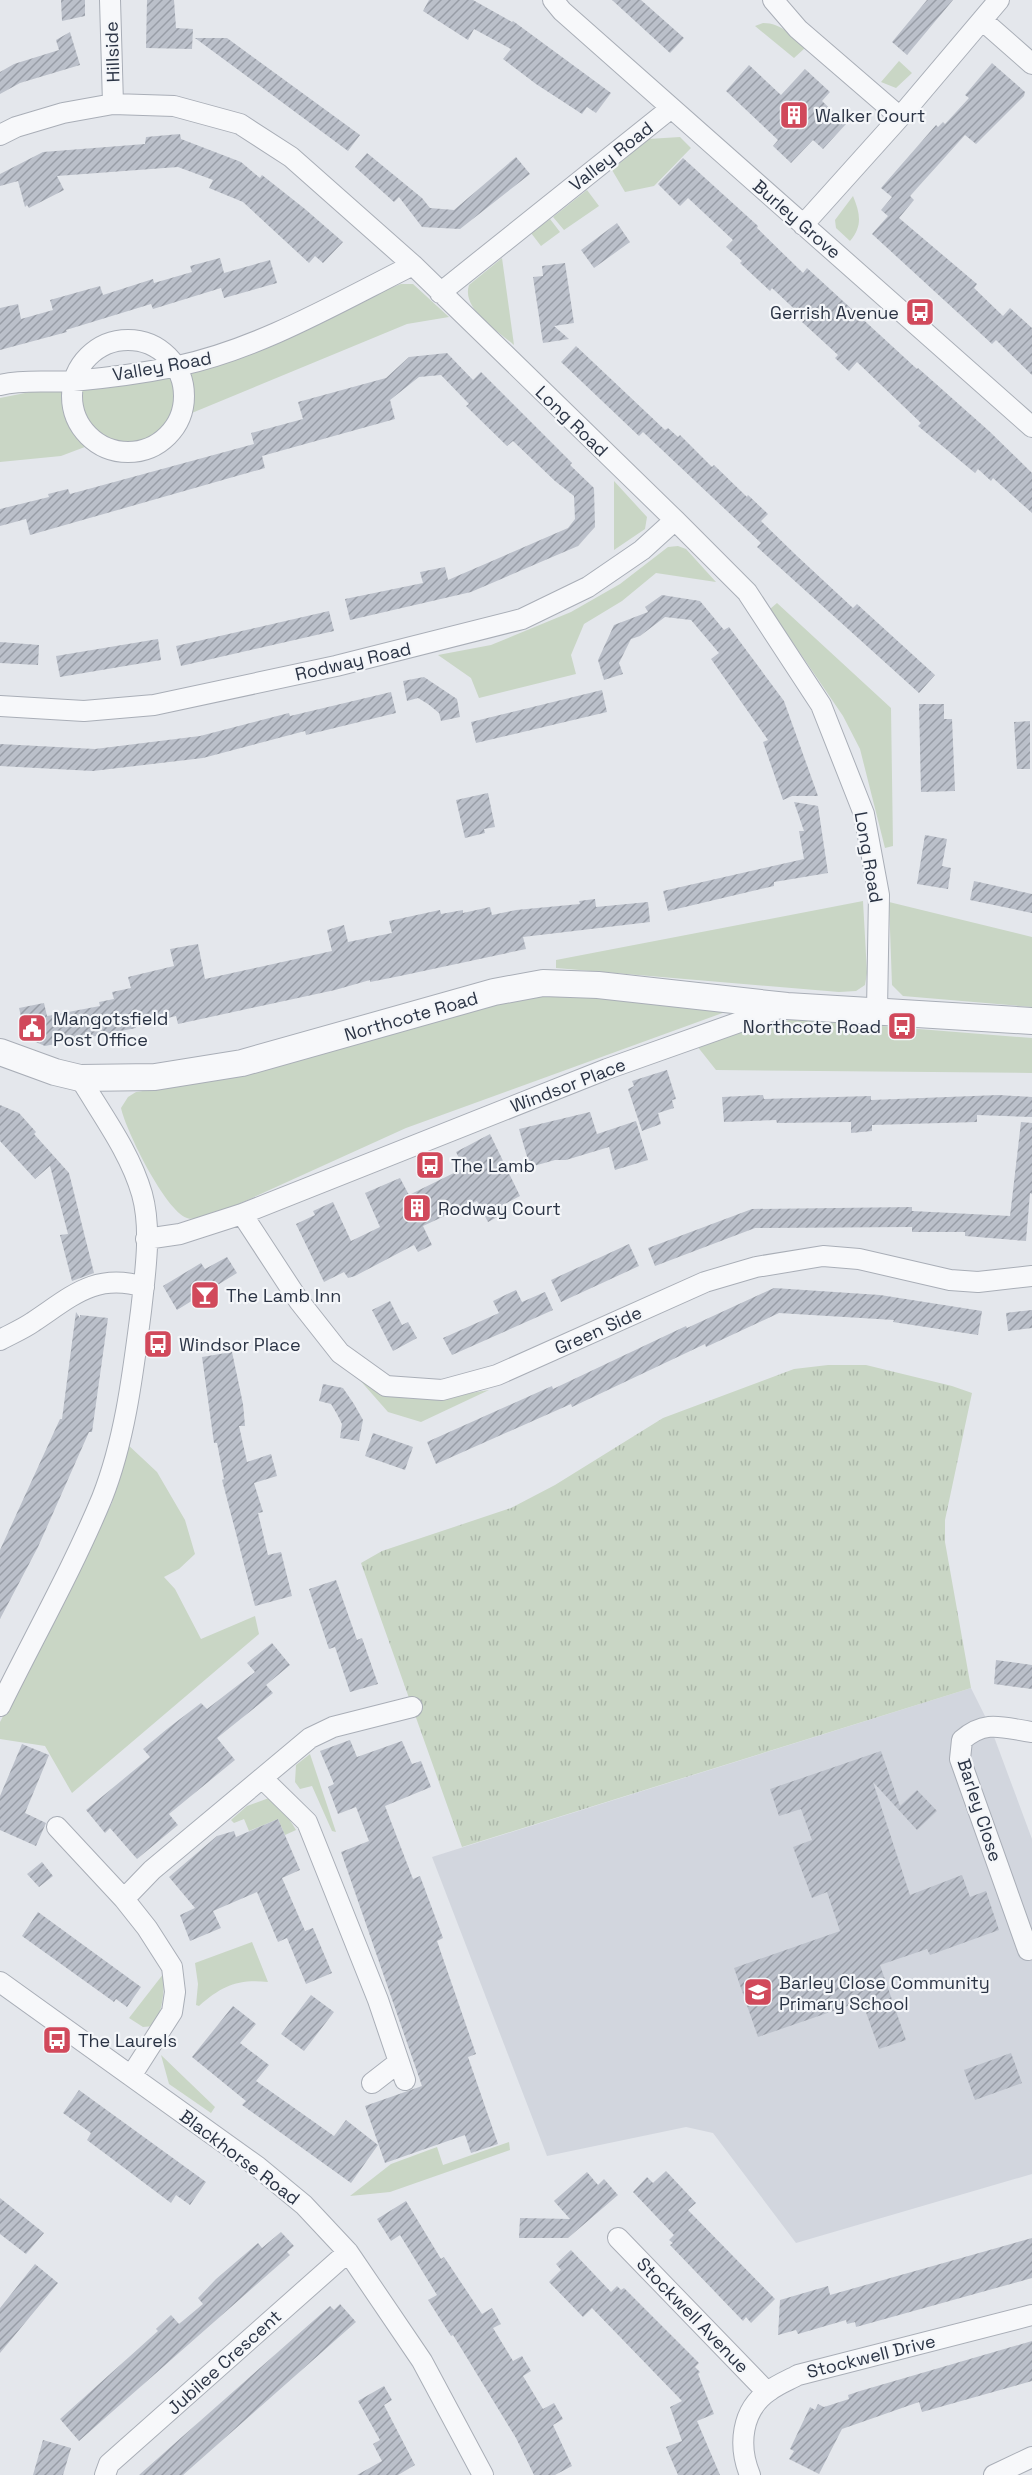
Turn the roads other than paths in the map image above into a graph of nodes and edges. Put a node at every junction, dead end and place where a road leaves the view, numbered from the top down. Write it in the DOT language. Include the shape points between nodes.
graph roads {
  1 [pos="110,0"];
  2 [pos="537,0"];
  3 [pos="773,0"];
  4 [pos="999,0"];
  5 [pos="557,5"];
  6 [pos="982,20"];
  7 [pos="1032,64"];
  8 [pos="113,104"];
  9 [pos="670,109"];
  10 [pos="900,117"];
  11 [pos="0,135"];
  12 [pos="803,225"];
  13 [pos="413,265"];
  14 [pos="440,293"];
  15 [pos="177,366"];
  16 [pos="73,381"];
  17 [pos="0,385"];
  18 [pos="1032,427"];
  19 [pos="675,520"];
  20 [pos="0,706"];
  21 [pos="787,1005"];
  22 [pos="877,1010"];
  23 [pos="1032,1022"];
  24 [pos="0,1052"];
  25 [pos="80,1078"];
  26 [pos="242,1214"];
  27 [pos="146,1239"];
  28 [pos="1032,1276"];
  29 [pos="144,1287"];
  30 [pos="0,1340"];
  31 [pos="0,1706"];
  32 [pos="412,1707"];
  33 [pos="1032,1732"];
  34 [pos="262,1778"];
  35 [pos="57,1827"];
  36 [pos="124,1899"];
  37 [pos="1029,1950"];
  38 [pos="0,1982"];
  39 [pos="131,2076"];
  40 [pos="372,2083"];
  41 [pos="618,2238"];
  42 [pos="348,2252"];
  43 [pos="1032,2315"];
  44 [pos="767,2392"];
  45 [pos="1032,2457"];
  46 [pos="105,2475"];
  47 [pos="483,2475"];
  48 [pos="750,2475"];
  49 [pos="994,2475"];
  1 -- 8 [label="street, Hillside"];
  2 -- 5 [label="street, Burley Grove"];
  3 -- 10 [label="street" via="798,30"];
  4 -- 6 [label="street"];
  5 -- 9 [label="street, Burley Grove"];
  6 -- 7 [label="street"];
  6 -- 10 [label="street"];
  8 -- 11 [label="street, Long Road" via="63,113"];
  8 -- 13 [label="street, Long Road" via="174,106 240,124 291,157"];
  9 -- 12 [label="street, Burley Grove"];
  9 -- 14 [label="street, Valley Road"];
  10 -- 12 [label="street"];
  12 -- 18 [label="street, Burley Grove"];
  13 -- 14 [label="street, Long Road"];
  13 -- 15 [label="street, Valley Road" via="275,334 231,352"];
  14 -- 19 [label="street, Long Road"];
  15 -- 16 [label="street, Valley Road"];
  15 -- 16 [label="street" via="163,350 142,340 117,340 96,348 80,365"];
  15 -- 16 [label="street" via="184,385 178,423 161,442 141,451 118,452 99,445 84,432 72,411"];
  16 -- 17 [label="street, Valley Road"];
  19 -- 20 [label="street, Rodway Road" via="642,550 588,587 522,619 336,666 154,705 84,711"];
  19 -- 22 [label="street, Long Road" via="747,592 821,705 864,814 879,895"];
  21 -- 22 [label="street, Northcote Road"];
  21 -- 25 [label="street, Northcote Road" via="543,983 494,992 242,1063 155,1077"];
  21 -- 26 [label="street, Windsor Place" via="607,1069"];
  22 -- 23 [label="street, Northcote Road"];
  24 -- 25 [label="street, Northcote Road"];
  25 -- 27 [label="street" via="133,1168 142,1195"];
  26 -- 27 [label="street, Windsor Place" via="180,1234"];
  26 -- 28 [label="street, Green Side" via="298,1301 340,1353 386,1386 442,1390 497,1375 705,1282 756,1267 823,1256 859,1259 950,1280 978,1282"];
  27 -- 29 [label="street"];
  29 -- 30 [label="street" via="124,1281 88,1287"];
  29 -- 31 [label="street" via="121,1434 102,1496"];
  32 -- 34 [label="street" via="333,1727 310,1738"];
  33 -- 37 [label="street, Barley Close" via="990,1726 975,1729 962,1740 960,1758"];
  34 -- 36 [label="street" via="152,1870"];
  34 -- 40 [label="street" via="307,1822 378,2000 402,2071"];
  35 -- 36 [label="street"];
  36 -- 39 [label="street" via="172,1967 175,1992 172,2012"];
  38 -- 39 [label="street, Blackhorse Road"];
  39 -- 42 [label="street, Blackhorse Road" via="258,2167 304,2205"];
  41 -- 44 [label="street, Stockwell Avenue"];
  42 -- 46 [label="street, Jubilee Crescent" via="109,2464"];
  42 -- 47 [label="street, Blackhorse Road" via="422,2361"];
  43 -- 44 [label="street, Stockwell Drive" via="798,2374"];
  44 -- 48 [label="street, Stockwell Drive" via="750,2414 741,2437"];
  45 -- 49 [label="street"];
}
